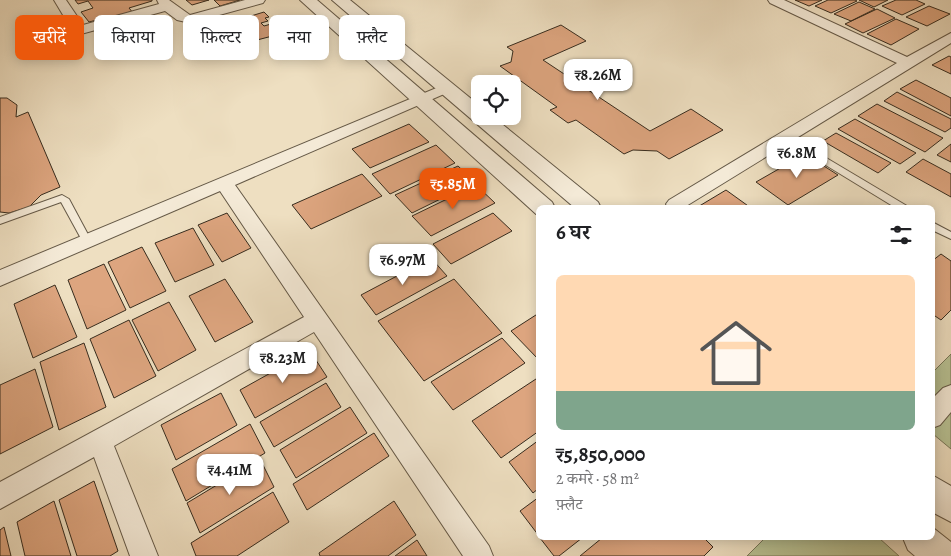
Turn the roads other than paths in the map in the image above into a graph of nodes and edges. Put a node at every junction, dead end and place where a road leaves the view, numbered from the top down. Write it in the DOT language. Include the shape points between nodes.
graph roads {
  1 [pos="60,0"];
  2 [pos="259,0"];
  3 [pos="308,0"];
  4 [pos="340,0"];
  5 [pos="774,0"];
  6 [pos="165,3"];
  7 [pos="951,37"];
  8 [pos="908,63"];
  9 [pos="446,88"];
  10 [pos="421,99"];
  11 [pos="786,137"];
  12 [pos="224,183"];
  13 [pos="675,204"];
  14 [pos="541,205"];
  15 [pos="586,205"];
  16 [pos="899,205"];
  17 [pos="0,220"];
  18 [pos="935,227"];
  19 [pos="951,236"];
  20 [pos="87,242"];
  21 [pos="0,278"];
  22 [pos="318,320"];
  23 [pos="951,395"];
  24 [pos="935,414"];
  25 [pos="100,441"];
  26 [pos="935,493"];
  27 [pos="0,496"];
  28 [pos="951,506"];
  29 [pos="922,540"];
  30 [pos="144,556"];
  31 [pos="479,556"];
  32 [pos="941,556"];
  1 -- 6 [label="street" via="81,30"];
  2 -- 6 [label="street" via="190,19 182,17"];
  3 -- 10 [label="street"];
  4 -- 9 [label="street"];
  5 -- 8 [label="street"];
  7 -- 8 [label="street"];
  8 -- 11 [label="street"];
  9 -- 10 [label="street"];
  9 -- 15 [label="street"];
  10 -- 12 [label="street"];
  10 -- 14 [label="street"];
  11 -- 13 [label="street"];
  11 -- 16 [label="lane"];
  12 -- 20 [label="street"];
  12 -- 22 [label="street"];
  17 -- 20 [label="lane" via="62,198"];
  18 -- 19 [label="lane"];
  20 -- 21 [label="street"];
  22 -- 25 [label="street"];
  22 -- 31 [label="street"];
  23 -- 24 [label="street"];
  25 -- 27 [label="street"];
  25 -- 30 [label="street"];
  26 -- 28 [label="street"];
  29 -- 32 [label="street"];
}
